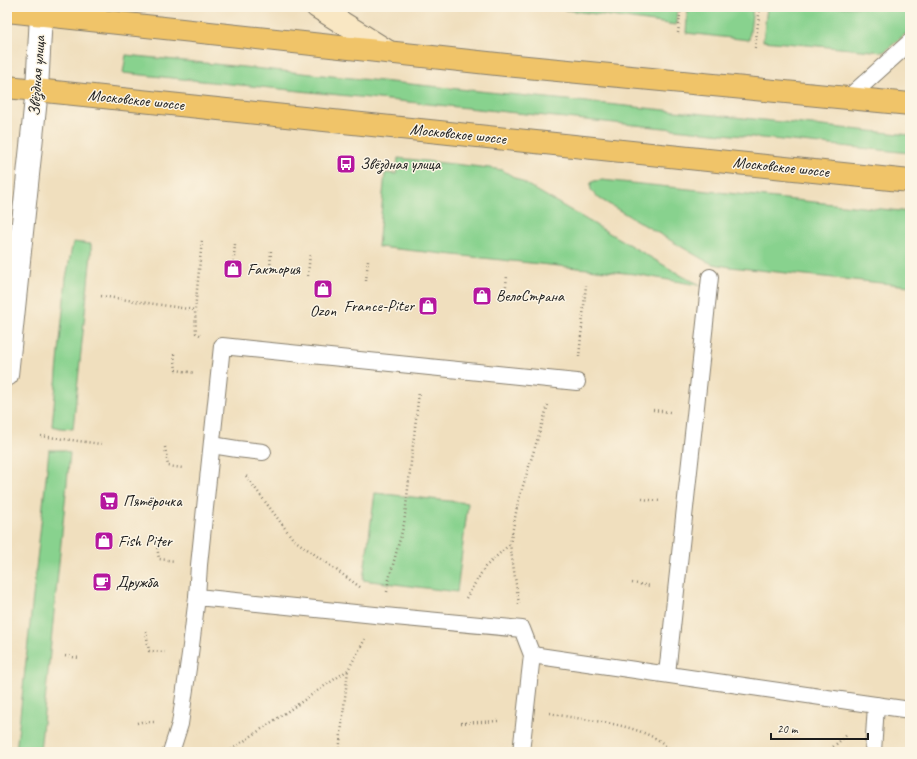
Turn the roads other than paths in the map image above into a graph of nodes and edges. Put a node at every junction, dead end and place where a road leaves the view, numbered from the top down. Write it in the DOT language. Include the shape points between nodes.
graph roads {
  1 [pos="317,7"];
  2 [pos="7,11"];
  3 [pos="41,15"];
  4 [pos="910,42"];
  5 [pos="389,52"];
  6 [pos="7,87"];
  7 [pos="36,89"];
  8 [pos="848,98"];
  9 [pos="910,104"];
  10 [pos="910,181"];
  11 [pos="710,277"];
  12 [pos="10,308"];
  13 [pos="7,375"];
  14 [pos="577,382"];
  15 [pos="212,446"];
  16 [pos="263,452"];
  17 [pos="197,597"];
  18 [pos="532,655"];
  19 [pos="667,674"];
  20 [pos="876,705"];
  21 [pos="910,710"];
  22 [pos="171,752"];
  23 [pos="521,752"];
  24 [pos="873,752"];
  1 -- 5 [label="main road"];
  2 -- 3 [label="main road"];
  3 -- 5 [label="main road"];
  3 -- 7 [label="street, Звёздная улица"];
  4 -- 8 [label="lane"];
  5 -- 8 [label="main road"];
  6 -- 7 [label="main road, Московское шоссе"];
  7 -- 10 [label="main road, Московское шоссе"];
  7 -- 12 [label="street, Звёздная улица"];
  8 -- 9 [label="main road"];
  11 -- 19 [label="lane"];
  12 -- 13 [label="street, Звёздная улица"];
  14 -- 15 [label="lane" via="222,346"];
  15 -- 16 [label="lane"];
  15 -- 17 [label="lane"];
  17 -- 18 [label="lane" via="522,629"];
  17 -- 22 [label="lane" via="180,724"];
  18 -- 19 [label="lane"];
  18 -- 23 [label="lane"];
  19 -- 20 [label="lane"];
  20 -- 21 [label="lane"];
  20 -- 24 [label="lane"];
}
